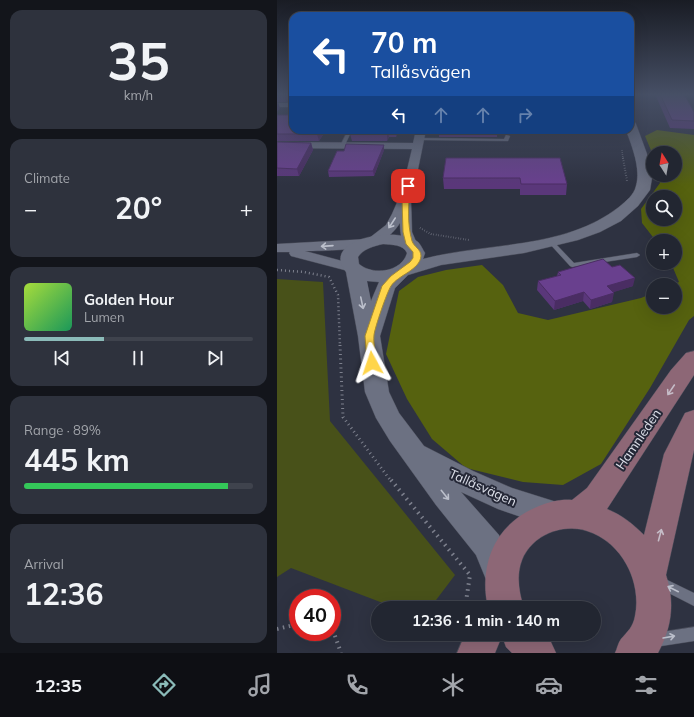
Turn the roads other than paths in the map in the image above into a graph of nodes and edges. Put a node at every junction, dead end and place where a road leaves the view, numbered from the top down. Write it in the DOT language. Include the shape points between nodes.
graph roads {
  1 [pos="348,134"];
  2 [pos="633,134"];
  3 [pos="508,136"];
  4 [pos="419,138"];
  5 [pos="277,145"];
  6 [pos="342,146"];
  7 [pos="405,200"];
  8 [pos="369,242"];
  9 [pos="551,242"];
  10 [pos="411,245"];
  11 [pos="277,248"];
  12 [pos="493,251"];
  13 [pos="637,255"];
  14 [pos="354,270"];
  15 [pos="403,271"];
  16 [pos="369,336"];
  17 [pos="694,359"];
  18 [pos="694,420"];
  19 [pos="413,453"];
  20 [pos="567,514"];
  21 [pos="651,576"];
  22 [pos="495,592"];
  23 [pos="694,600"];
  24 [pos="694,634"];
  25 [pos="481,641"];
  26 [pos="526,641"];
  27 [pos="639,647"];
  28 [pos="476,653"];
  29 [pos="537,653"];
  1 -- 6 [label="lane"];
  2 -- 9 [label="street" via="646,175 644,187 637,198 611,219 576,235"];
  3 -- 4 [label="lane" via="506,140"];
  4 -- 6 [label="street"];
  4 -- 7 [label="street, Tallåsvägen"];
  5 -- 6 [label="street"];
  7 -- 8 [label="street, Tallåsvägen, one-way" via="392,225 385,233"];
  7 -- 10 [label="street, Tallåsvägen" via="406,225"];
  8 -- 10 [label="street" via="393,239"];
  8 -- 11 [label="street, one-way"];
  8 -- 14 [label="street, Tallåsvägen" via="358,247 349,258"];
  9 -- 12 [label="street"];
  9 -- 13 [label="lane" via="572,265"];
  10 -- 12 [label="street" via="428,249"];
  10 -- 15 [label="street, Tallåsvägen" via="416,251 417,258"];
  11 -- 14 [label="street"];
  12 -- 15 [label="street" via="451,258"];
  14 -- 15 [label="street" via="381,277"];
  14 -- 16 [label="street, Tallåsvägen, one-way"];
  15 -- 16 [label="street, Tallåsvägen" via="386,286"];
  16 -- 19 [label="street, Tallåsvägen" via="377,392 389,418"];
  17 -- 20 [label="main road, Hamnleden, one-way" via="598,498"];
  21 -- 18 [label="main road, one-way" via="678,454"];
  19 -- 20 [label="street, Tallåsvägen" via="463,480 508,500"];
  19 -- 22 [label="street, Tallåsvägen, one-way" via="488,546"];
  20 -- 21 [label="main road" via="600,520 620,533 637,551"];
  20 -- 22 [label="main road" via="535,522 518,535 506,554"];
  23 -- 21 [label="lane, one-way"];
  21 -- 27 [label="main road" via="655,600 653,622"];
  27 -- 24 [label="lane, one-way"];
  25 -- 28 [label="main road"];
  26 -- 29 [label="main road"];
}
